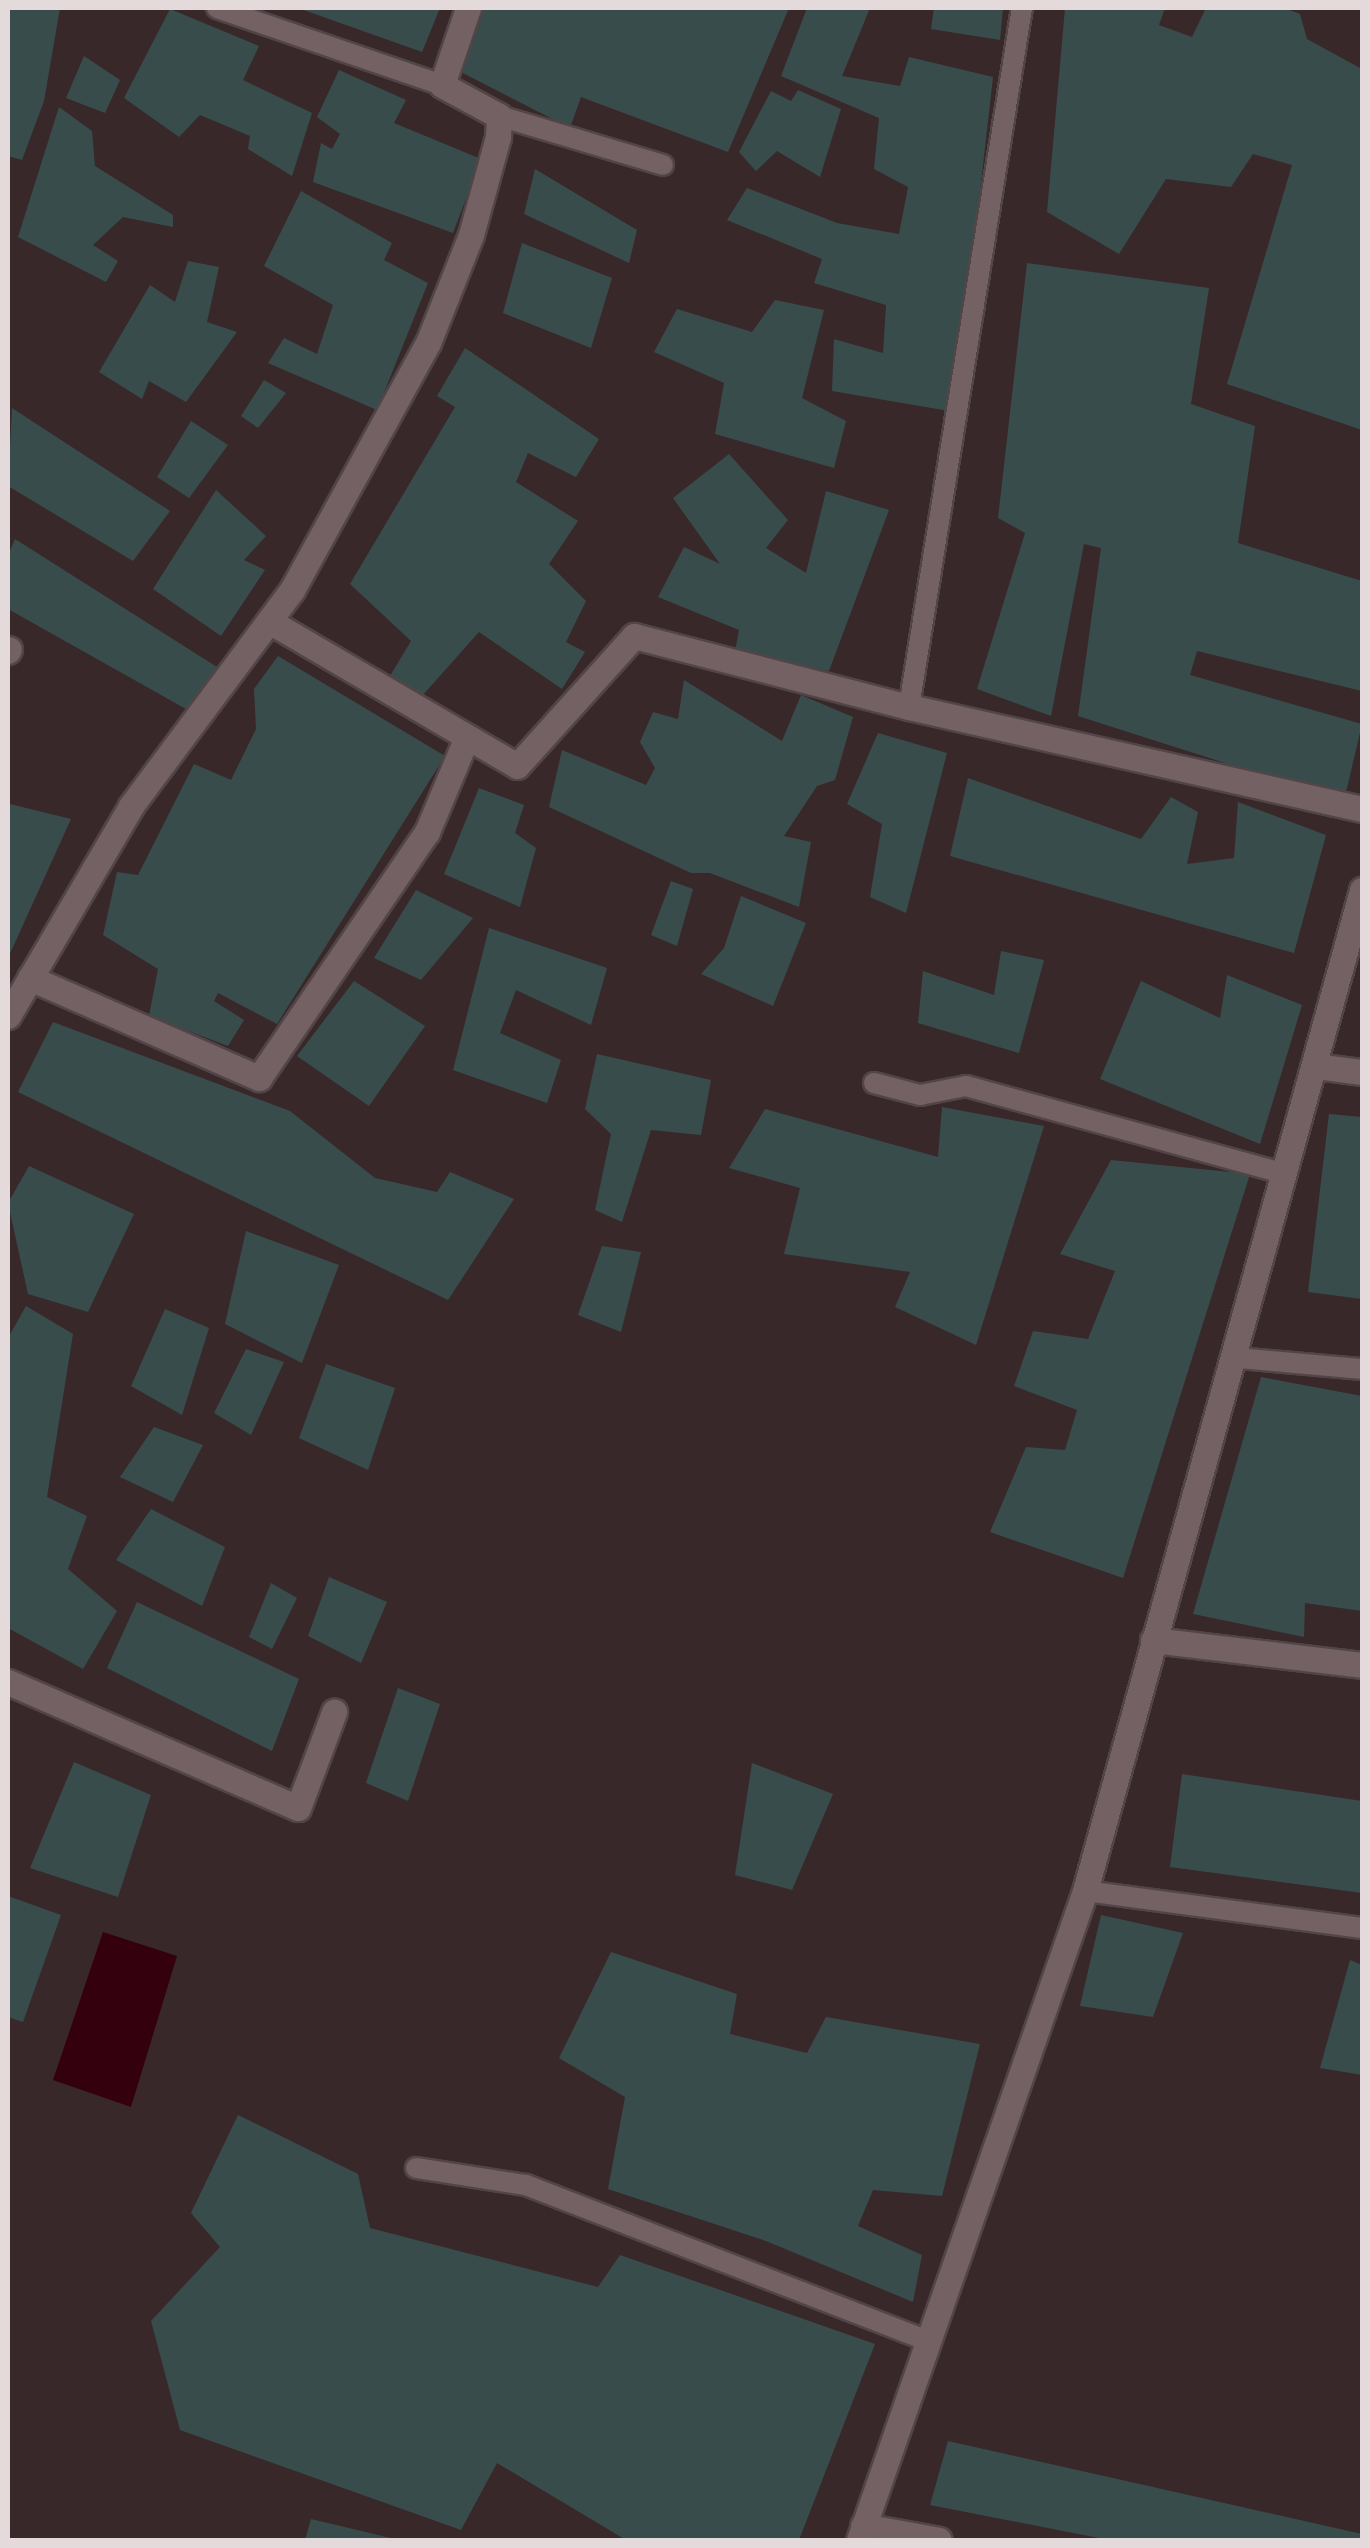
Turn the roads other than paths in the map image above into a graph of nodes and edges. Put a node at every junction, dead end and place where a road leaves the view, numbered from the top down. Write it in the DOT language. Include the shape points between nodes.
graph roads {
  1 [pos="218,8"];
  2 [pos="468,8"];
  3 [pos="1022,8"];
  4 [pos="442,85"];
  5 [pos="499,116"];
  6 [pos="663,165"];
  7 [pos="268,621"];
  8 [pos="909,707"];
  9 [pos="467,736"];
  10 [pos="1362,809"];
  11 [pos="1362,890"];
  12 [pos="30,978"];
  13 [pos="8,1016"];
  14 [pos="1315,1066"];
  15 [pos="1362,1072"];
  16 [pos="874,1083"];
  17 [pos="1286,1174"];
  18 [pos="1238,1358"];
  19 [pos="1362,1369"];
  20 [pos="1153,1640"];
  21 [pos="1362,1665"];
  22 [pos="8,1682"];
  23 [pos="334,1712"];
  24 [pos="1085,1891"];
  25 [pos="1362,1928"];
  26 [pos="416,2168"];
  27 [pos="928,2341"];
  28 [pos="861,2534"];
  29 [pos="938,2540"];
  1 -- 4 [label="lane"];
  2 -- 4 [label="street"];
  3 -- 8 [label="lane"];
  4 -- 5 [label="street"];
  5 -- 6 [label="lane"];
  5 -- 7 [label="street" via="471,235 428,343 292,590"];
  7 -- 9 [label="street"];
  7 -- 12 [label="street" via="131,806"];
  8 -- 9 [label="street" via="634,636 517,766"];
  8 -- 10 [label="street"];
  9 -- 12 [label="street" via="427,832 259,1078"];
  11 -- 14 [label="street"];
  12 -- 13 [label="street"];
  14 -- 15 [label="street"];
  14 -- 17 [label="street"];
  16 -- 17 [label="lane" via="920,1096 966,1086"];
  17 -- 18 [label="street"];
  18 -- 19 [label="lane"];
  18 -- 20 [label="street"];
  20 -- 21 [label="street"];
  20 -- 24 [label="street"];
  22 -- 23 [label="street" via="298,1808"];
  24 -- 25 [label="lane"];
  24 -- 27 [label="street"];
  26 -- 27 [label="lane" via="526,2185"];
  27 -- 28 [label="street"];
  28 -- 29 [label="street"];
}
